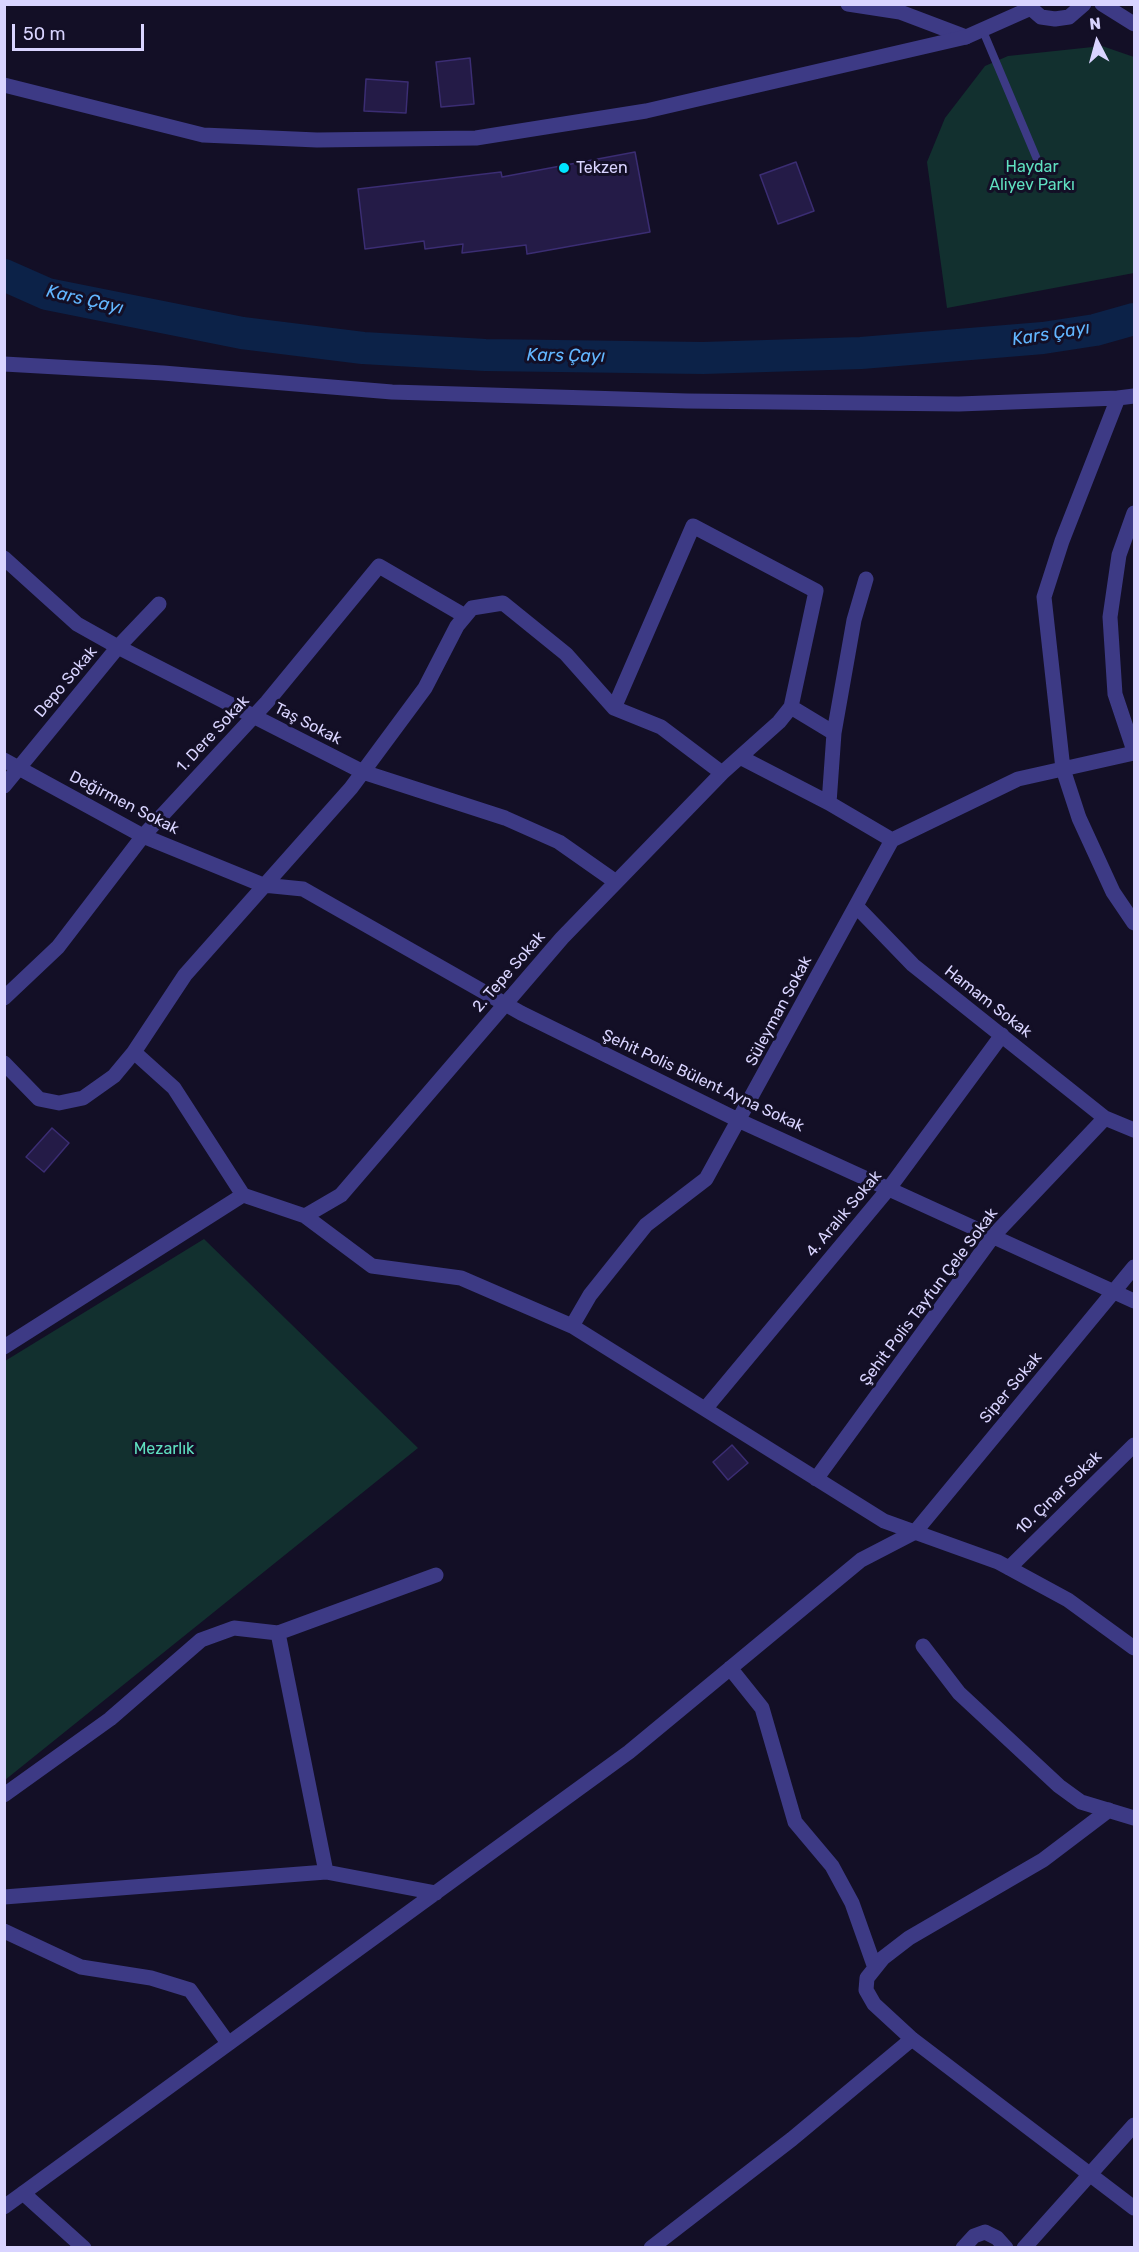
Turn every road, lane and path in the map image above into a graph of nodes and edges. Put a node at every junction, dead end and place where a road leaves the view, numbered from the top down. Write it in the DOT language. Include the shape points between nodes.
graph roads {
  1 [pos="848,4"];
  2 [pos="1084,4"];
  3 [pos="1102,4"];
  4 [pos="1027,7"];
  5 [pos="1134,24"];
  6 [pos="983,31"];
  7 [pos="966,37"];
  8 [pos="4,85"];
  9 [pos="1039,164"];
  10 [pos="4,364"];
  11 [pos="1134,396"];
  12 [pos="1118,398"];
  13 [pos="1134,513"];
  14 [pos="4,558"];
  15 [pos="866,579"];
  16 [pos="159,604"];
  17 [pos="465,616"];
  18 [pos="118,647"];
  19 [pos="791,707"];
  20 [pos="614,708"];
  21 [pos="254,717"];
  22 [pos="834,733"];
  23 [pos="1134,752"];
  24 [pos="740,757"];
  25 [pos="4,760"];
  26 [pos="19,768"];
  27 [pos="1063,769"];
  28 [pos="363,772"];
  29 [pos="722,773"];
  30 [pos="4,786"];
  31 [pos="829,803"];
  32 [pos="143,836"];
  33 [pos="892,840"];
  34 [pos="616,882"];
  35 [pos="263,885"];
  36 [pos="856,906"];
  37 [pos="1134,923"];
  38 [pos="4,998"];
  39 [pos="505,1004"];
  40 [pos="1002,1035"];
  41 [pos="134,1052"];
  42 [pos="4,1063"];
  43 [pos="1105,1118"];
  44 [pos="740,1121"];
  45 [pos="1134,1130"];
  46 [pos="890,1187"];
  47 [pos="243,1195"];
  48 [pos="305,1216"];
  49 [pos="994,1236"];
  50 [pos="1134,1267"];
  51 [pos="1114,1292"];
  52 [pos="1134,1301"];
  53 [pos="572,1326"];
  54 [pos="4,1347"];
  55 [pos="705,1409"];
  56 [pos="1134,1445"];
  57 [pos="816,1479"];
  58 [pos="915,1532"];
  59 [pos="1009,1568"];
  60 [pos="436,1575"];
  61 [pos="278,1633"];
  62 [pos="1133,1643"];
  63 [pos="923,1646"];
  64 [pos="729,1668"];
  65 [pos="4,1795"];
  66 [pos="1109,1810"];
  67 [pos="1134,1818"];
  68 [pos="326,1872"];
  69 [pos="436,1893"];
  70 [pos="4,1897"];
  71 [pos="4,1931"];
  72 [pos="875,1968"];
  73 [pos="912,2039"];
  74 [pos="228,2043"];
  75 [pos="1134,2125"];
  76 [pos="1089,2173"];
  77 [pos="23,2193"];
  78 [pos="4,2207"];
  79 [pos="1134,2208"];
  80 [pos="84,2247"];
  81 [pos="651,2247"];
  82 [pos="963,2247"];
  83 [pos="1006,2247"];
  84 [pos="1024,2247"];
  1 -- 7 [label="street" via="900,12"];
  2 -- 4 [label="street" via="1069,17 1055,20 1041,17"];
  3 -- 5 [label="street"];
  4 -- 6 [label="street"];
  6 -- 7 [label="street"];
  6 -- 9 [label="lane"];
  7 -- 8 [label="street" via="646,111 476,138 317,140 203,135"];
  10 -- 12 [label="street" via="392,392 687,402 959,404"];
  11 -- 12 [label="street"];
  12 -- 27 [label="street" via="1044,597"];
  13 -- 23 [label="street" via="1119,555 1110,617 1116,694"];
  14 -- 18 [label="street, Taş Sokak" via="77,624"];
  15 -- 22 [label="street" via="854,620"];
  16 -- 18 [label="street, Depo Sokak"];
  17 -- 20 [label="street" via="472,608 503,603 566,654"];
  17 -- 21 [label="street, 1. Dere Sokak" via="379,566"];
  17 -- 28 [label="street" via="425,688"];
  18 -- 21 [label="street, Taş Sokak"];
  18 -- 26 [label="street, Depo Sokak"];
  19 -- 20 [label="street" via="816,591 693,526"];
  19 -- 22 [label="street"];
  19 -- 24 [label="street, 2. Tepe Sokak"];
  20 -- 29 [label="street" via="661,727"];
  21 -- 28 [label="street, Taş Sokak"];
  21 -- 32 [label="street, 1. Dere Sokak"];
  22 -- 31 [label="street"];
  23 -- 27 [label="street"];
  24 -- 29 [label="street, 2. Tepe Sokak"];
  24 -- 31 [label="street"];
  25 -- 26 [label="street, Değirmen Sokak"];
  26 -- 30 [label="street, Depo Sokak"];
  26 -- 32 [label="street, Değirmen Sokak"];
  27 -- 33 [label="street" via="1018,779"];
  27 -- 37 [label="street" via="1079,818 1113,892"];
  28 -- 34 [label="street, Taş Sokak" via="505,818 559,842"];
  28 -- 35 [label="street"];
  29 -- 34 [label="street, 2. Tepe Sokak"];
  31 -- 33 [label="street"];
  32 -- 35 [label="street, Değirmen Sokak"];
  32 -- 38 [label="street, 1. Dere Sokak" via="58,947"];
  33 -- 36 [label="street, Süleyman Sokak"];
  34 -- 39 [label="street, 2. Tepe Sokak"];
  35 -- 39 [label="street, Şehit Polis Bülent Ayna Sokak" via="303,890"];
  35 -- 41 [label="street" via="186,975"];
  36 -- 40 [label="street, Hamam Sokak" via="913,965"];
  36 -- 44 [label="street, Süleyman Sokak"];
  39 -- 44 [label="street, Şehit Polis Bülent Ayna Sokak"];
  39 -- 48 [label="street, 2. Tepe Sokak" via="341,1195"];
  40 -- 43 [label="street, Hamam Sokak"];
  40 -- 46 [label="street, 4. Aralık Sokak"];
  41 -- 42 [label="street" via="114,1076 83,1098 59,1103 39,1099"];
  41 -- 47 [label="street" via="174,1088"];
  43 -- 45 [label="street, Hamam Sokak"];
  43 -- 49 [label="street, Şehit Polis Tayfun Çele Sokak"];
  44 -- 46 [label="street, Şehit Polis Bülent Ayna Sokak"];
  44 -- 53 [label="street, Süleyman Sokak" via="706,1179 646,1225 590,1295"];
  46 -- 49 [label="street, Şehit Polis Bülent Ayna Sokak"];
  46 -- 55 [label="street, 4. Aralık Sokak"];
  47 -- 48 [label="street"];
  47 -- 54 [label="street"];
  48 -- 53 [label="street" via="372,1266 461,1278"];
  49 -- 51 [label="street, Şehit Polis Bülent Ayna Sokak"];
  49 -- 57 [label="street, Şehit Polis Tayfun Çele Sokak"];
  50 -- 51 [label="street, Siper Sokak"];
  51 -- 52 [label="street, Şehit Polis Bülent Ayna Sokak"];
  51 -- 58 [label="street, Siper Sokak"];
  53 -- 55 [label="street"];
  55 -- 57 [label="street"];
  56 -- 59 [label="street, 10. Çınar Sokak"];
  57 -- 58 [label="street" via="884,1521"];
  58 -- 59 [label="street"];
  58 -- 64 [label="street" via="861,1560"];
  59 -- 62 [label="street" via="1068,1600"];
  60 -- 61 [label="street"];
  61 -- 65 [label="street" via="234,1628 201,1640 110,1719"];
  61 -- 68 [label="street"];
  63 -- 66 [label="street" via="958,1693 1059,1786 1082,1802"];
  64 -- 69 [label="street" via="629,1752"];
  64 -- 72 [label="street" via="762,1708 795,1822 832,1866 852,1903"];
  66 -- 67 [label="street"];
  66 -- 72 [label="street" via="1043,1860 909,1938"];
  68 -- 69 [label="street"];
  68 -- 70 [label="street"];
  69 -- 74 [label="street"];
  71 -- 74 [label="street" via="81,1967 151,1978 190,1990"];
  72 -- 73 [label="street" via="867,1978 866,1990 874,2004"];
  73 -- 76 [label="street"];
  73 -- 81 [label="street" via="792,2139"];
  74 -- 77 [label="street"];
  75 -- 76 [label="street"];
  76 -- 79 [label="street"];
  76 -- 84 [label="street"];
  77 -- 78 [label="street"];
  77 -- 80 [label="street"];
  82 -- 83 [label="street" via="985,2232"];
}
